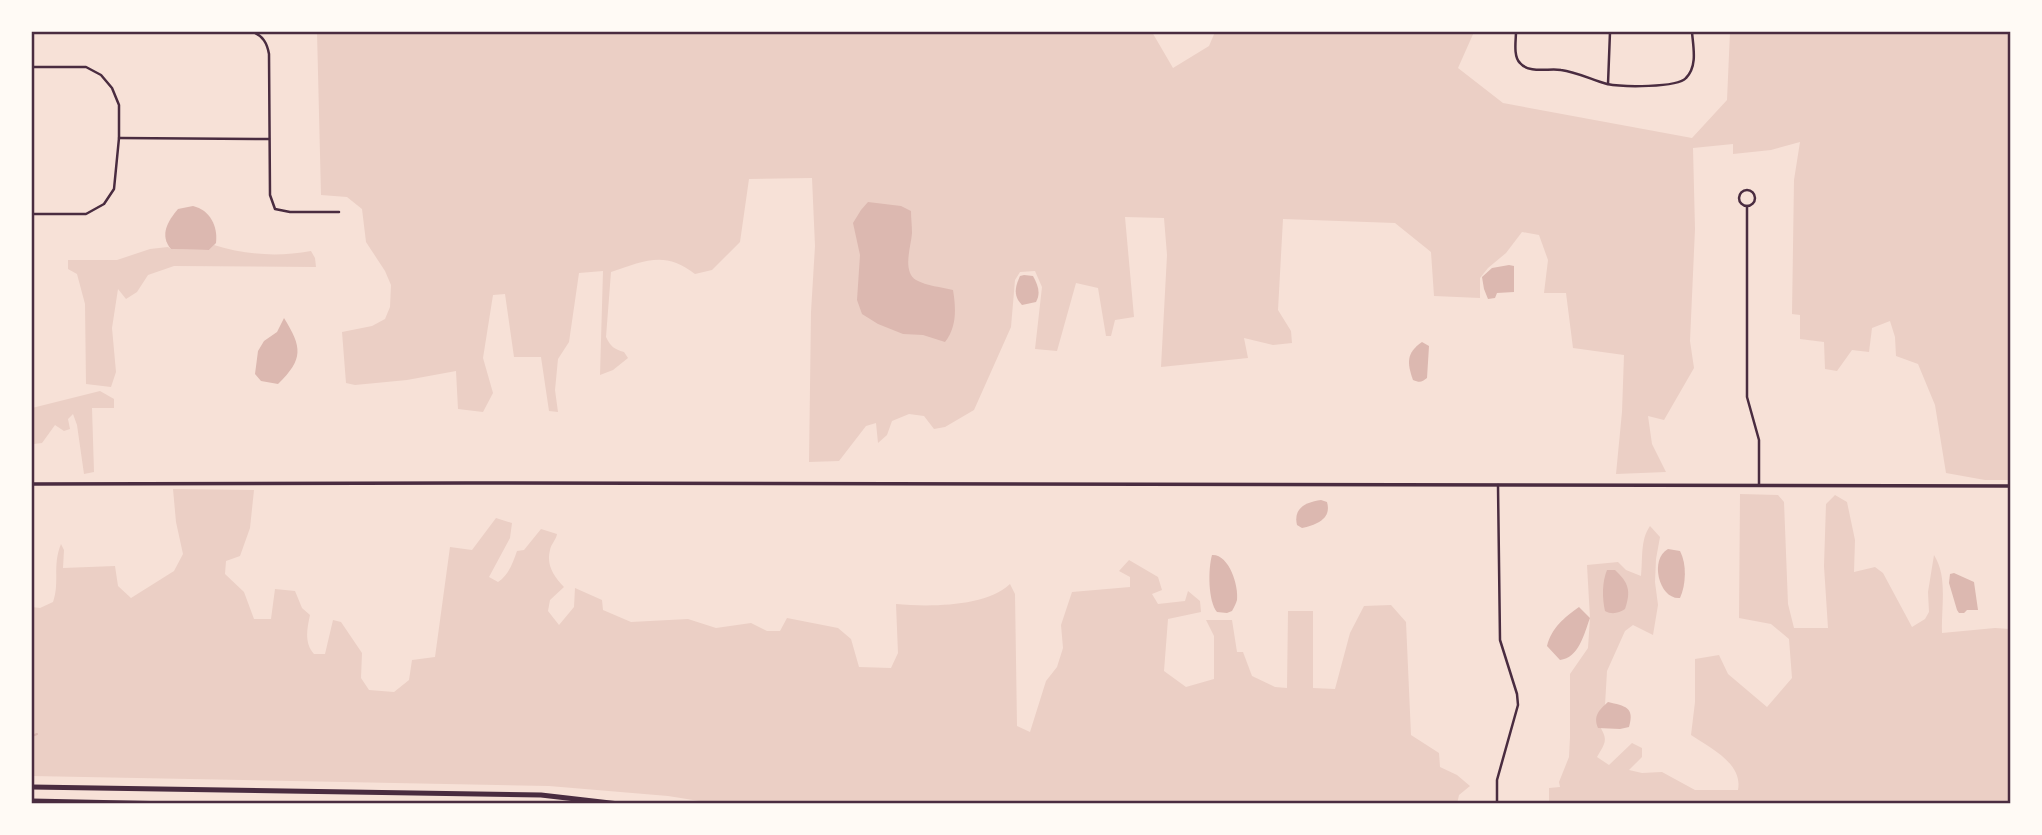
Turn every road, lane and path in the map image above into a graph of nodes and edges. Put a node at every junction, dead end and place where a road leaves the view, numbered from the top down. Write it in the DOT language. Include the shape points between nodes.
graph roads {
  1 [pos="253,32"];
  2 [pos="1516,32"];
  3 [pos="1610,32"];
  4 [pos="1692,32"];
  5 [pos="32,67"];
  6 [pos="1608,84"];
  7 [pos="119,138"];
  8 [pos="269,139"];
  9 [pos="1747,206"];
  10 [pos="339,212"];
  11 [pos="32,214"];
  12 [pos="32,484"];
  13 [pos="1498,485"];
  14 [pos="1759,485"];
  15 [pos="2011,485"];
  16 [pos="32,787"];
  17 [pos="32,801"];
  18 [pos="174,803"];
  19 [pos="619,803"];
  20 [pos="1497,803"];
  1 -- 8 [label="street" via="267,44 269,54"];
  2 -- 6 [label="street" via="1517,58 1524,66 1561,70"];
  3 -- 6 [label="street"];
  4 -- 6 [label="street" via="1693,68 1683,81"];
  5 -- 7 [label="street" via="86,67 101,75 119,105"];
  7 -- 8 [label="street"];
  7 -- 11 [label="street" via="114,189 104,204 86,214"];
  8 -- 10 [label="street" via="270,195 275,209"];
  9 -- 9 [label="street" via="1739,198 1745,190 1755,197"];
  9 -- 14 [label="street" via="1747,397 1759,440"];
  12 -- 13 [label="street"];
  13 -- 14 [label="street"];
  13 -- 20 [label="street" via="1500,640 1517,705 1497,780"];
  14 -- 15 [label="street"];
  16 -- 19 [label="highway" via="541,795"];
  17 -- 18 [label="highway"];
}
